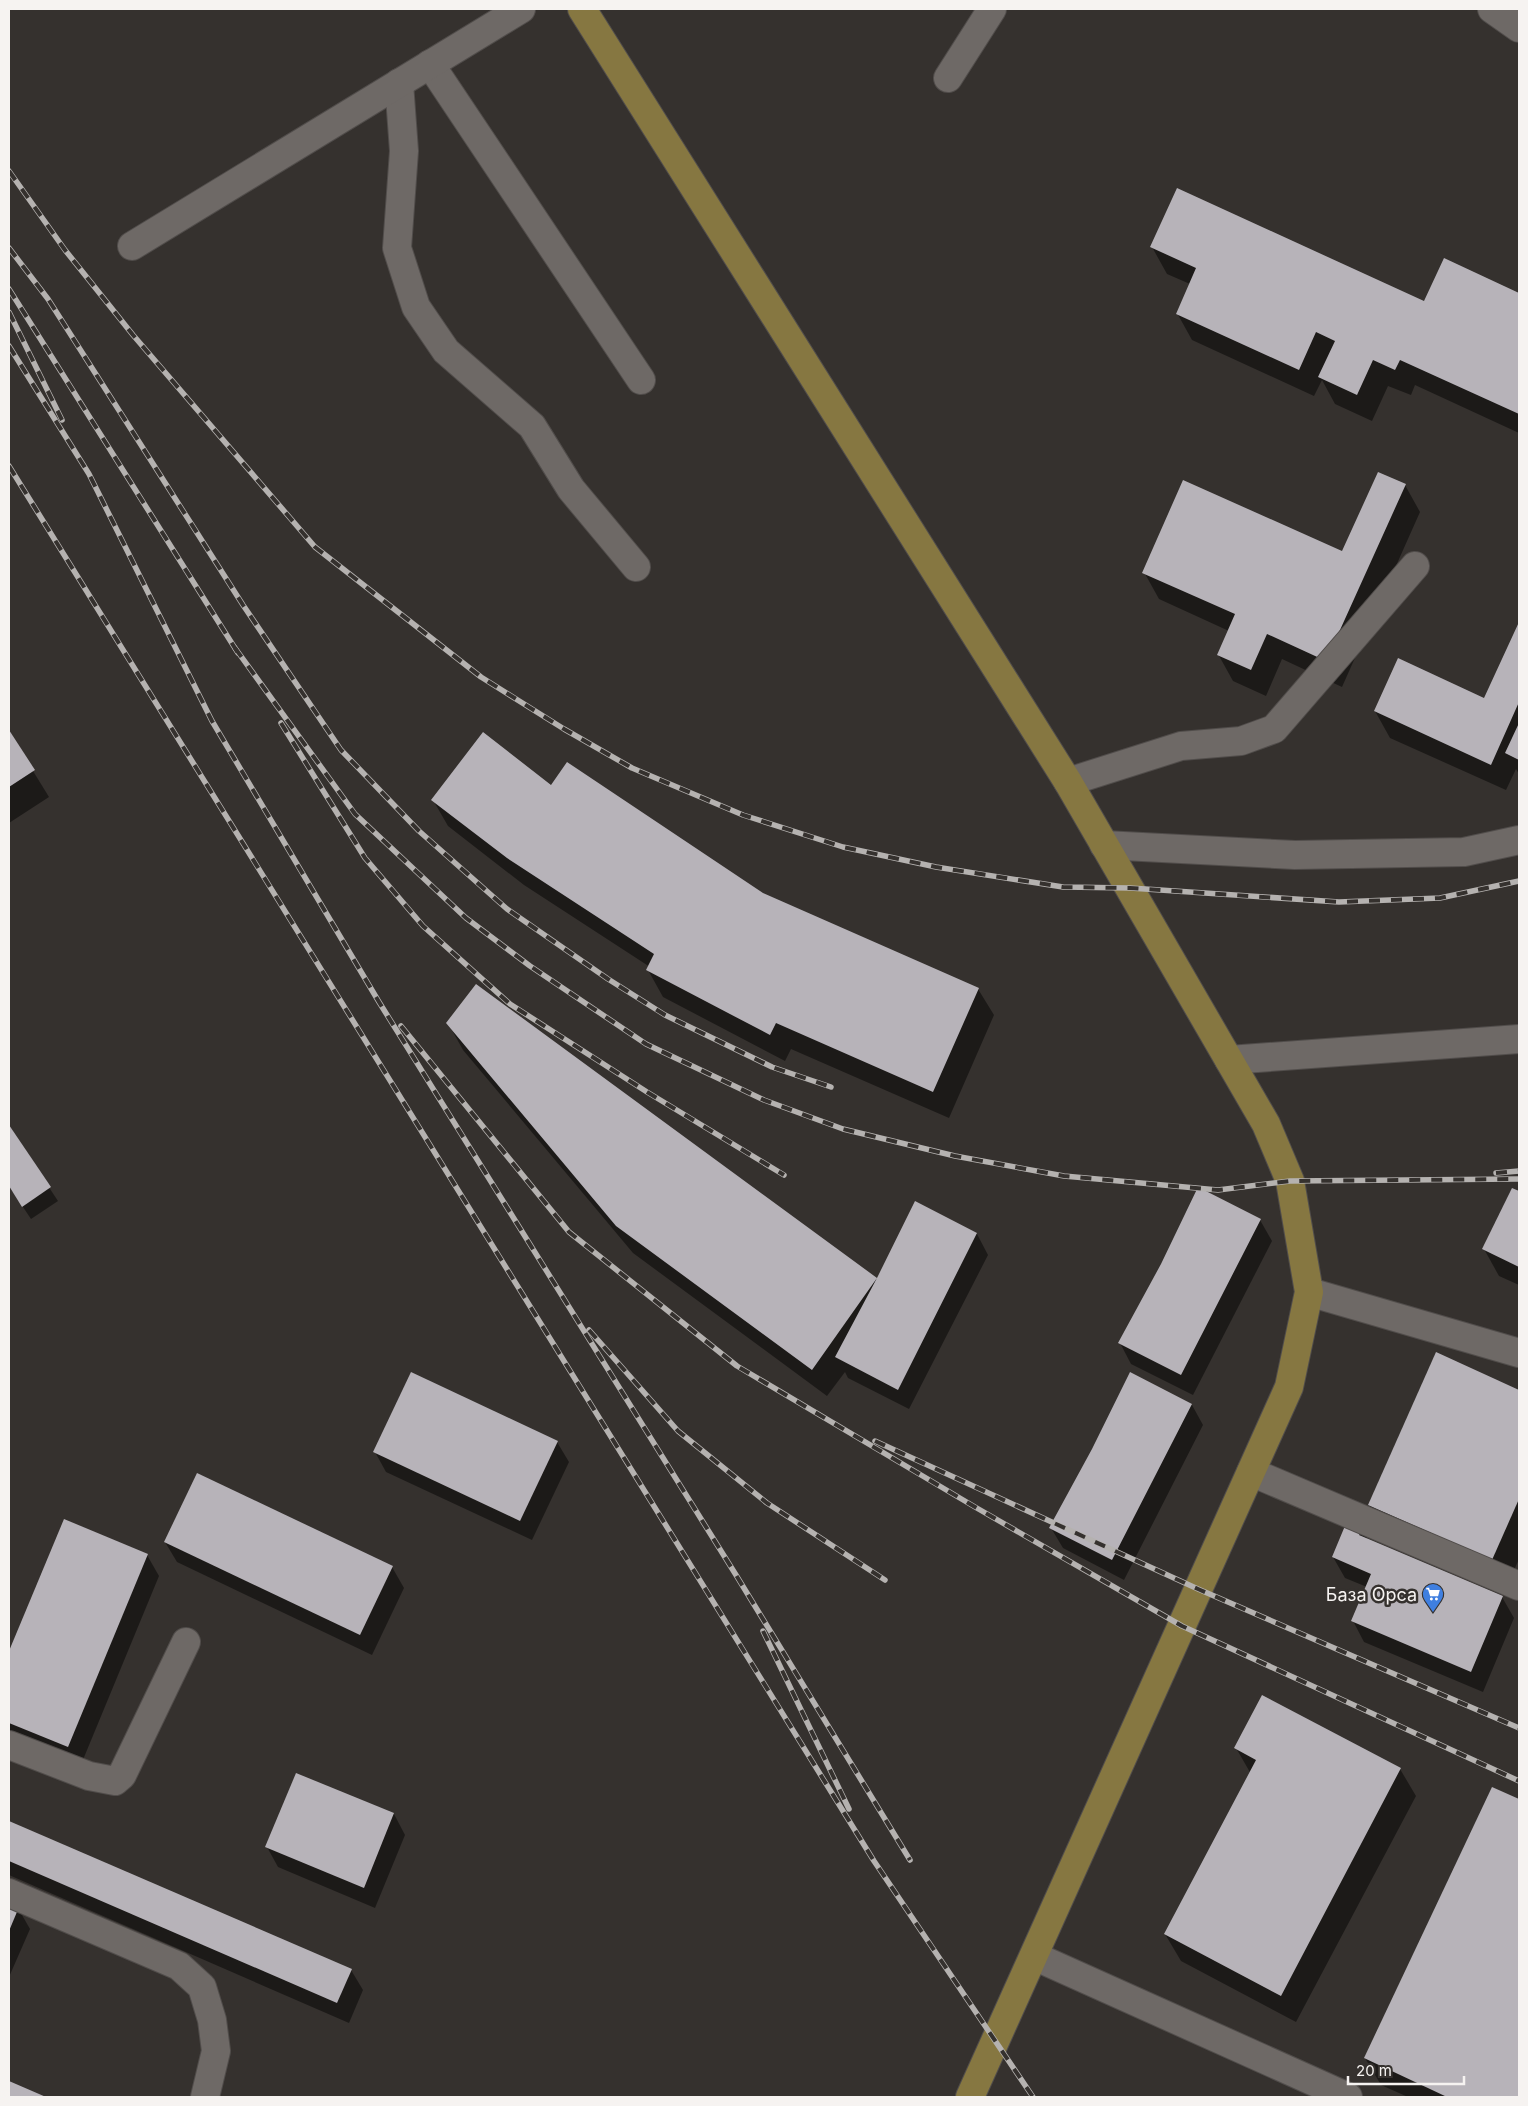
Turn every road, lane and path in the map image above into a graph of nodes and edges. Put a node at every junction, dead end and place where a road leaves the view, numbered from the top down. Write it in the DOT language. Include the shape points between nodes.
graph roads {
  1 [pos="521,9"];
  2 [pos="582,9"];
  3 [pos="992,9"];
  4 [pos="1492,9"];
  5 [pos="1519,28"];
  6 [pos="430,64"];
  7 [pos="948,78"];
  8 [pos="399,83"];
  9 [pos="132,246"];
  10 [pos="641,380"];
  11 [pos="1415,566"];
  12 [pos="636,567"];
  13 [pos="1068,782"];
  14 [pos="1519,840"];
  15 [pos="1104,844"];
  16 [pos="1519,1039"];
  17 [pos="1228,1060"];
  18 [pos="1309,1292"];
  19 [pos="1519,1353"];
  20 [pos="1251,1472"];
  21 [pos="1519,1586"];
  22 [pos="186,1642"];
  23 [pos="9,1745"];
  24 [pos="9,1893"];
  25 [pos="1034,1956"];
  26 [pos="205,2097"];
  27 [pos="970,2097"];
  28 [pos="1348,2097"];
  1 -- 6 [label="street"];
  2 -- 13 [label="main road"];
  3 -- 7 [label="street"];
  4 -- 5 [label="street"];
  6 -- 8 [label="street"];
  6 -- 10 [label="street"];
  8 -- 9 [label="street"];
  8 -- 12 [label="street" via="404,151 396,248 416,307 446,351 532,426 571,489"];
  11 -- 13 [label="street" via="1274,729 1241,740 1181,746"];
  13 -- 15 [label="main road"];
  14 -- 15 [label="street" via="1464,852 1295,854"];
  15 -- 17 [label="main road"];
  16 -- 17 [label="street"];
  17 -- 18 [label="main road" via="1266,1124 1290,1181"];
  18 -- 19 [label="street"];
  18 -- 20 [label="main road" via="1290,1387"];
  20 -- 21 [label="street"];
  20 -- 25 [label="main road"];
  22 -- 23 [label="street" via="122,1775 115,1781 89,1776"];
  24 -- 26 [label="street" via="179,1966 202,1987 212,2020 216,2051"];
  25 -- 27 [label="main road"];
  25 -- 28 [label="street"];
}
